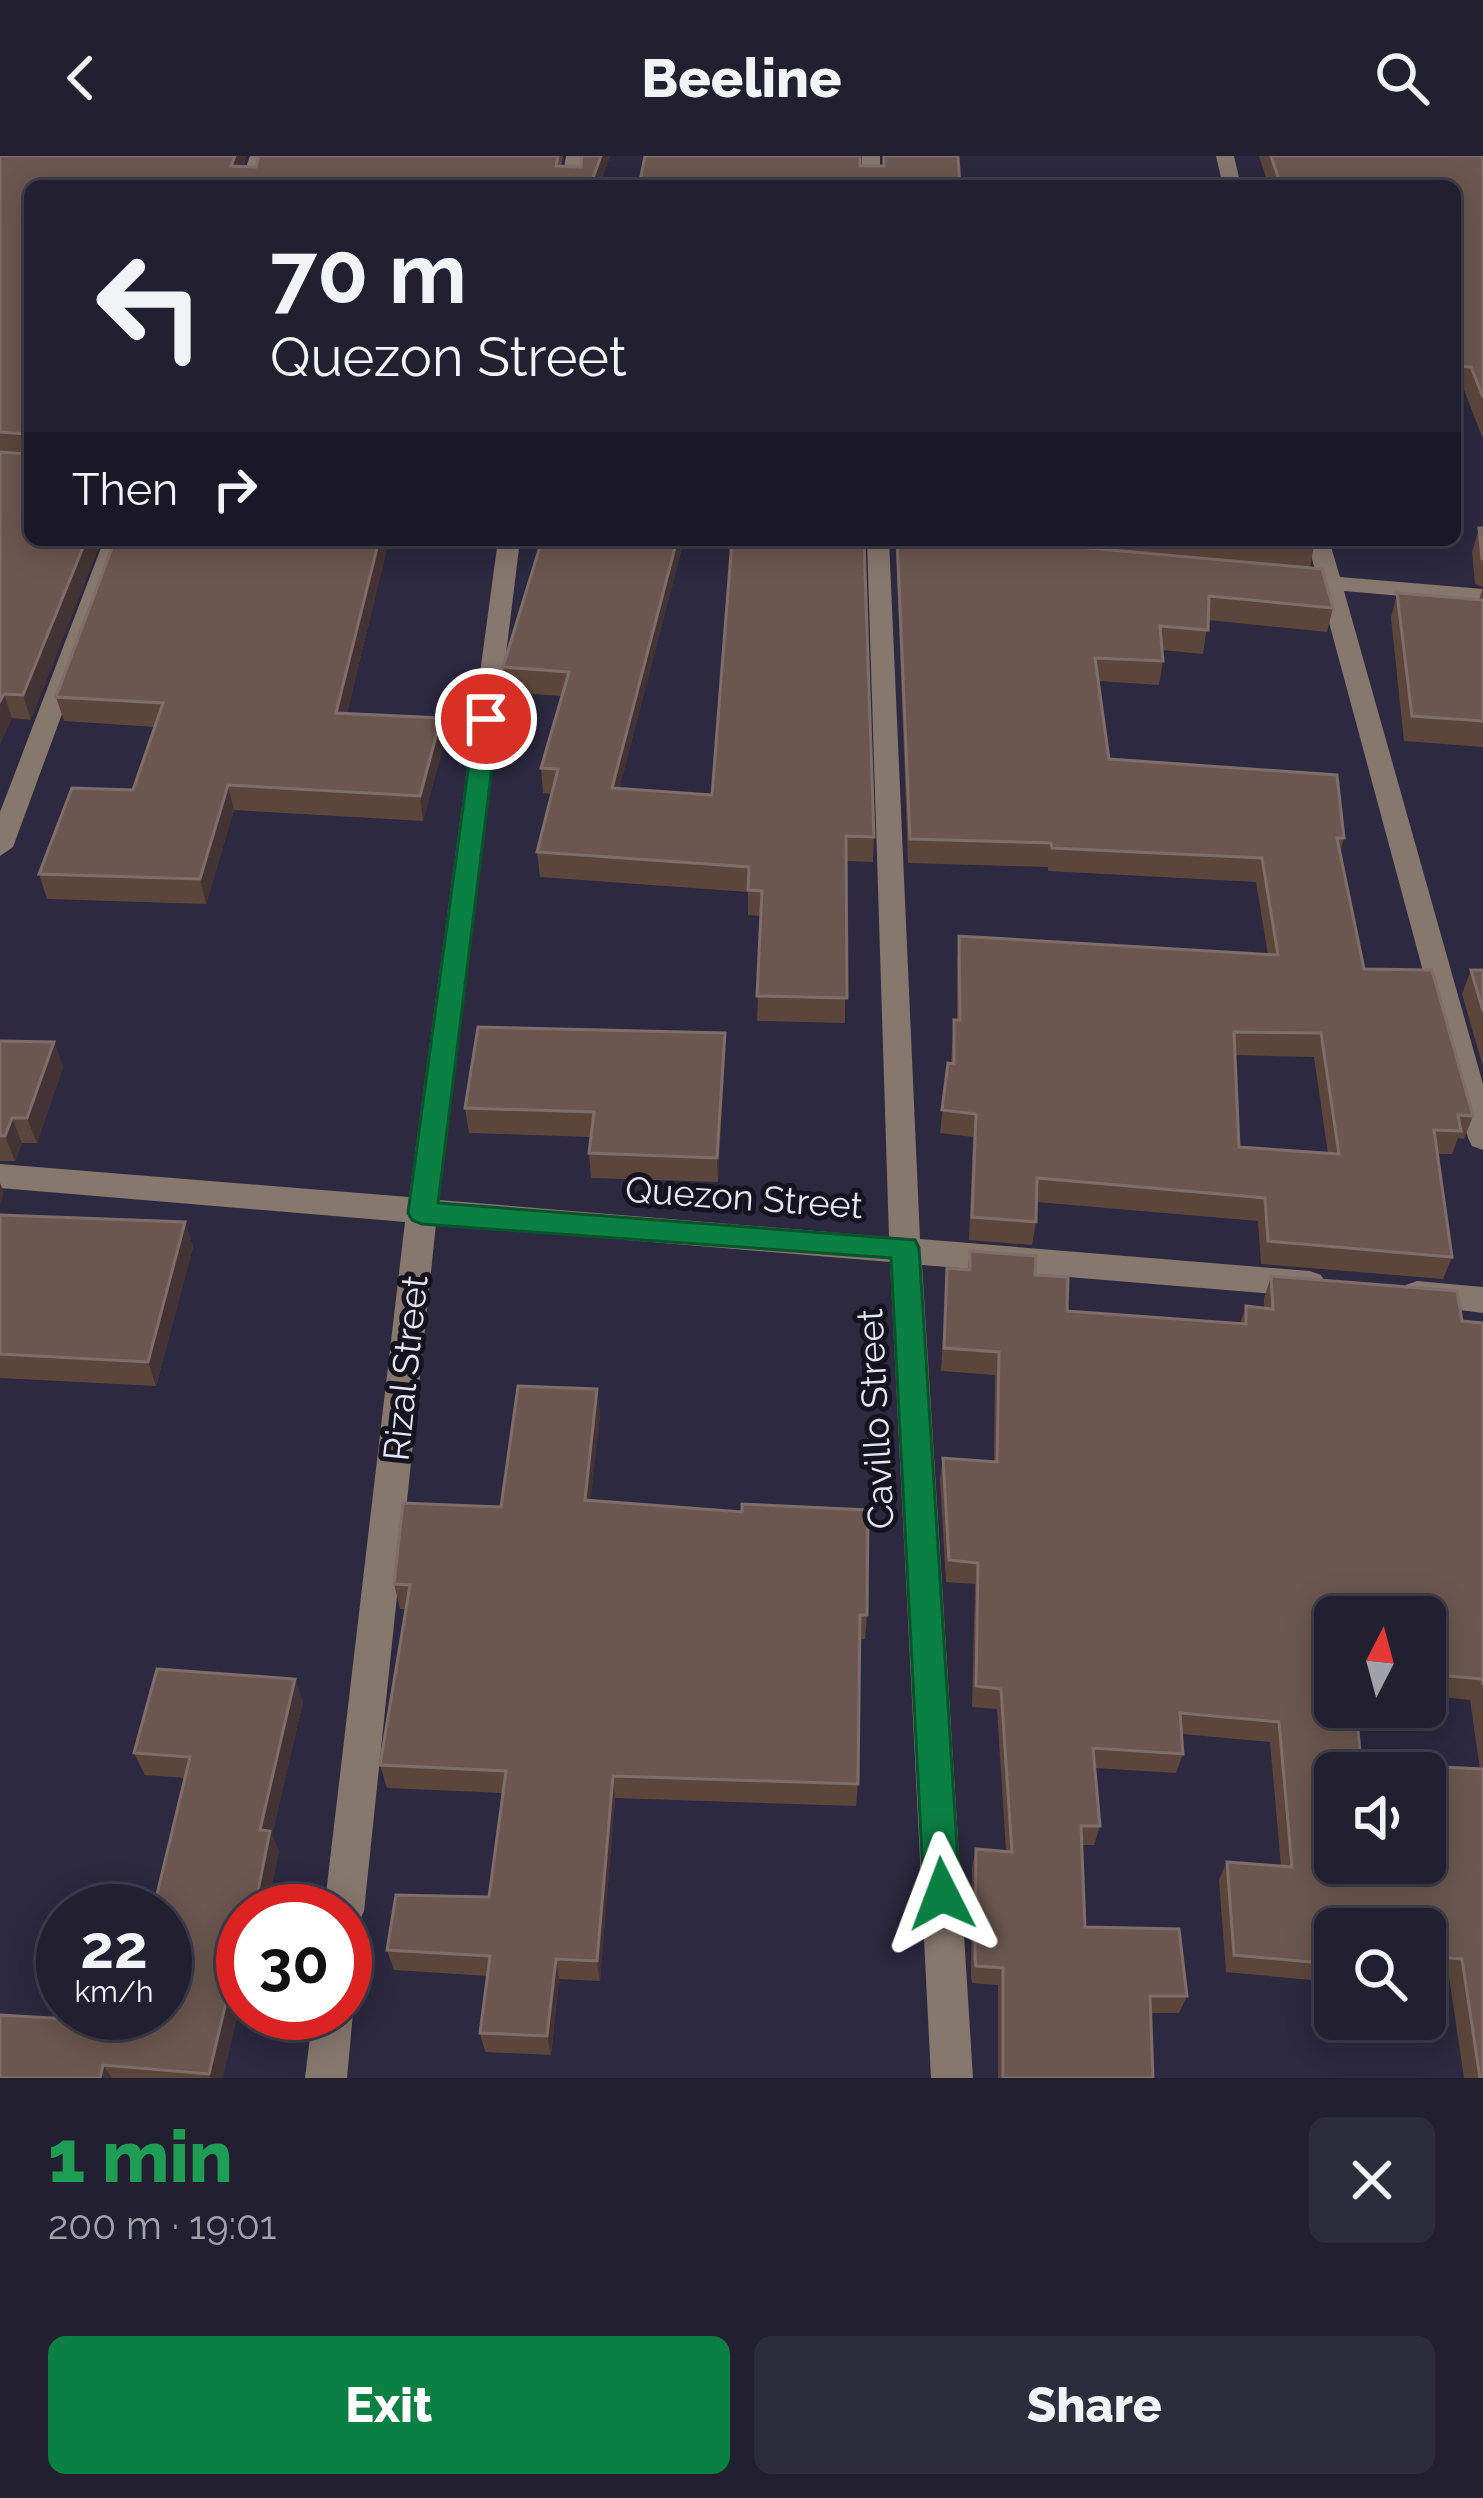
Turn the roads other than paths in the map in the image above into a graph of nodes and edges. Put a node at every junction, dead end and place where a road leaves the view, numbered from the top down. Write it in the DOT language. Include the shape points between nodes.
graph roads {
  1 [pos="113,546"];
  2 [pos="508,546"];
  3 [pos="885,546"];
  4 [pos="1320,546"];
  5 [pos="1281,578"];
  6 [pos="1329,583"];
  7 [pos="1483,596"];
  8 [pos="0,847"];
  9 [pos="1483,1138"];
  10 [pos="0,1175"];
  11 [pos="422,1213"];
  12 [pos="904,1248"];
  13 [pos="1344,1287"];
  14 [pos="1390,1292"];
  15 [pos="1483,1300"];
  16 [pos="347,1884"];
  17 [pos="330,2040"];
  18 [pos="326,2078"];
  19 [pos="952,2078"];
  1 -- 8 [label="street"];
  2 -- 11 [label="street, Rizal Street"];
  3 -- 12 [label="street, Cavillo Street"];
  4 -- 6 [label="street"];
  5 -- 6 [label="street"];
  6 -- 7 [label="street"];
  6 -- 9 [label="street"];
  10 -- 11 [label="street, Quezon Street"];
  11 -- 12 [label="street, Quezon Street"];
  11 -- 16 [label="street, Rizal Street"];
  12 -- 13 [label="street, Quezon Street"];
  12 -- 19 [label="street, Cavillo Street"];
  14 -- 15 [label="street"];
  17 -- 18 [label="street"];
}
